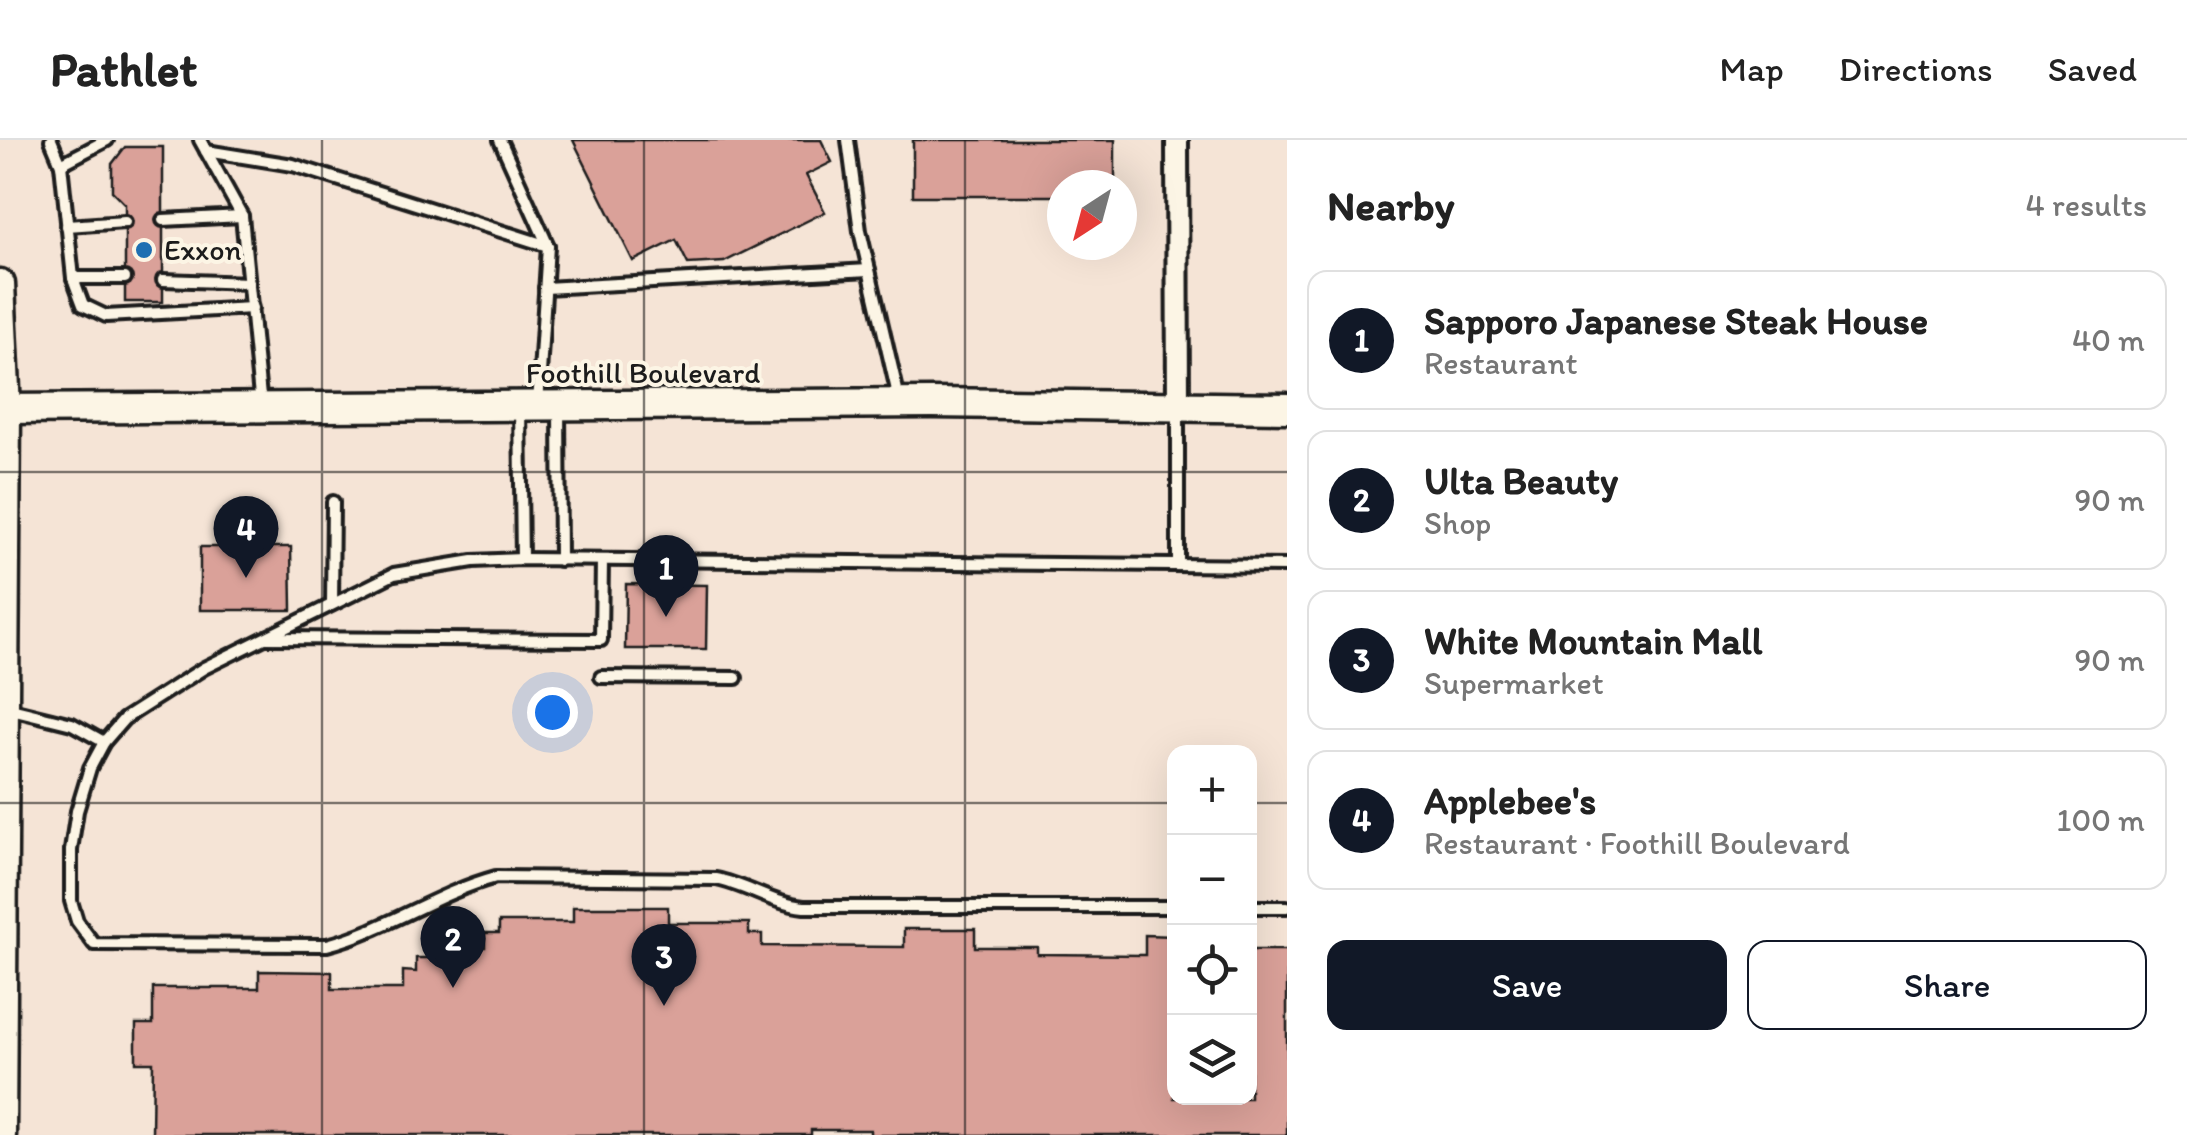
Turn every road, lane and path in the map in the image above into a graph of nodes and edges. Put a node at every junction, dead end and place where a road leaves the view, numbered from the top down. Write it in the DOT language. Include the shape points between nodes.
graph roads {
  1 [pos="51,140"];
  2 [pos="108,140"];
  3 [pos="500,140"];
  4 [pos="848,140"];
  5 [pos="1178,140"];
  6 [pos="85,145"];
  7 [pos="204,145"];
  8 [pos="61,164"];
  9 [pos="242,216"];
  10 [pos="163,220"];
  11 [pos="125,222"];
  12 [pos="67,226"];
  13 [pos="548,246"];
  14 [pos="869,270"];
  15 [pos="73,278"];
  16 [pos="125,278"];
  17 [pos="163,280"];
  18 [pos="249,283"];
  19 [pos="0,284"];
  20 [pos="545,288"];
  21 [pos="252,308"];
  22 [pos="901,404"];
  23 [pos="539,406"];
  24 [pos="261,408"];
  25 [pos="1178,408"];
  26 [pos="1287,408"];
  27 [pos="3,410"];
  28 [pos="333,502"];
  29 [pos="522,560"];
  30 [pos="560,560"];
  31 [pos="602,560"];
  32 [pos="1178,565"];
  33 [pos="1287,566"];
  34 [pos="332,604"];
  35 [pos="264,638"];
  36 [pos="602,677"];
  37 [pos="736,678"];
  38 [pos="1,706"];
  39 [pos="104,742"];
  40 [pos="1,904"];
  41 [pos="1167,907"];
  42 [pos="1257,907"];
  43 [pos="1287,907"];
  44 [pos="1,1135"];
  1 -- 8 [label="lane"];
  2 -- 6 [label="lane"];
  3 -- 13 [label="lane"];
  4 -- 14 [label="lane"];
  5 -- 25 [label="street"];
  6 -- 8 [label="lane"];
  7 -- 9 [label="lane"];
  7 -- 13 [label="lane" via="294,164"];
  8 -- 12 [label="lane"];
  9 -- 10 [label="lane"];
  9 -- 18 [label="lane"];
  11 -- 12 [label="lane"];
  12 -- 15 [label="lane"];
  13 -- 20 [label="lane"];
  14 -- 20 [label="lane"];
  14 -- 22 [label="lane"];
  15 -- 16 [label="lane"];
  15 -- 21 [label="lane" via="83,306 106,316"];
  17 -- 18 [label="lane"];
  18 -- 21 [label="lane"];
  19 -- 27 [label="street"];
  20 -- 23 [label="lane"];
  21 -- 24 [label="lane"];
  22 -- 23 [label="street, Foothill Boulevard"];
  22 -- 25 [label="street, Foothill Boulevard"];
  23 -- 24 [label="street, Foothill Boulevard"];
  23 -- 29 [label="lane"];
  23 -- 30 [label="lane"];
  24 -- 27 [label="street, Foothill Boulevard"];
  25 -- 26 [label="street, Foothill Boulevard"];
  25 -- 32 [label="lane"];
  27 -- 38 [label="street"];
  28 -- 34 [label="lane"];
  29 -- 30 [label="lane"];
  29 -- 34 [label="lane" via="394,574"];
  30 -- 31 [label="lane"];
  31 -- 32 [label="lane"];
  31 -- 35 [label="lane" via="602,640"];
  32 -- 33 [label="lane"];
  34 -- 35 [label="lane"];
  35 -- 39 [label="lane" via="150,700"];
  36 -- 37 [label="lane"];
  38 -- 39 [label="lane" via="72,724"];
  38 -- 40 [label="street"];
  39 -- 41 [label="lane" via="90,768 71,850 71,901 94,944 326,945 496,877 716,878 804,907"];
  40 -- 44 [label="street"];
  42 -- 43 [label="lane"];
}
